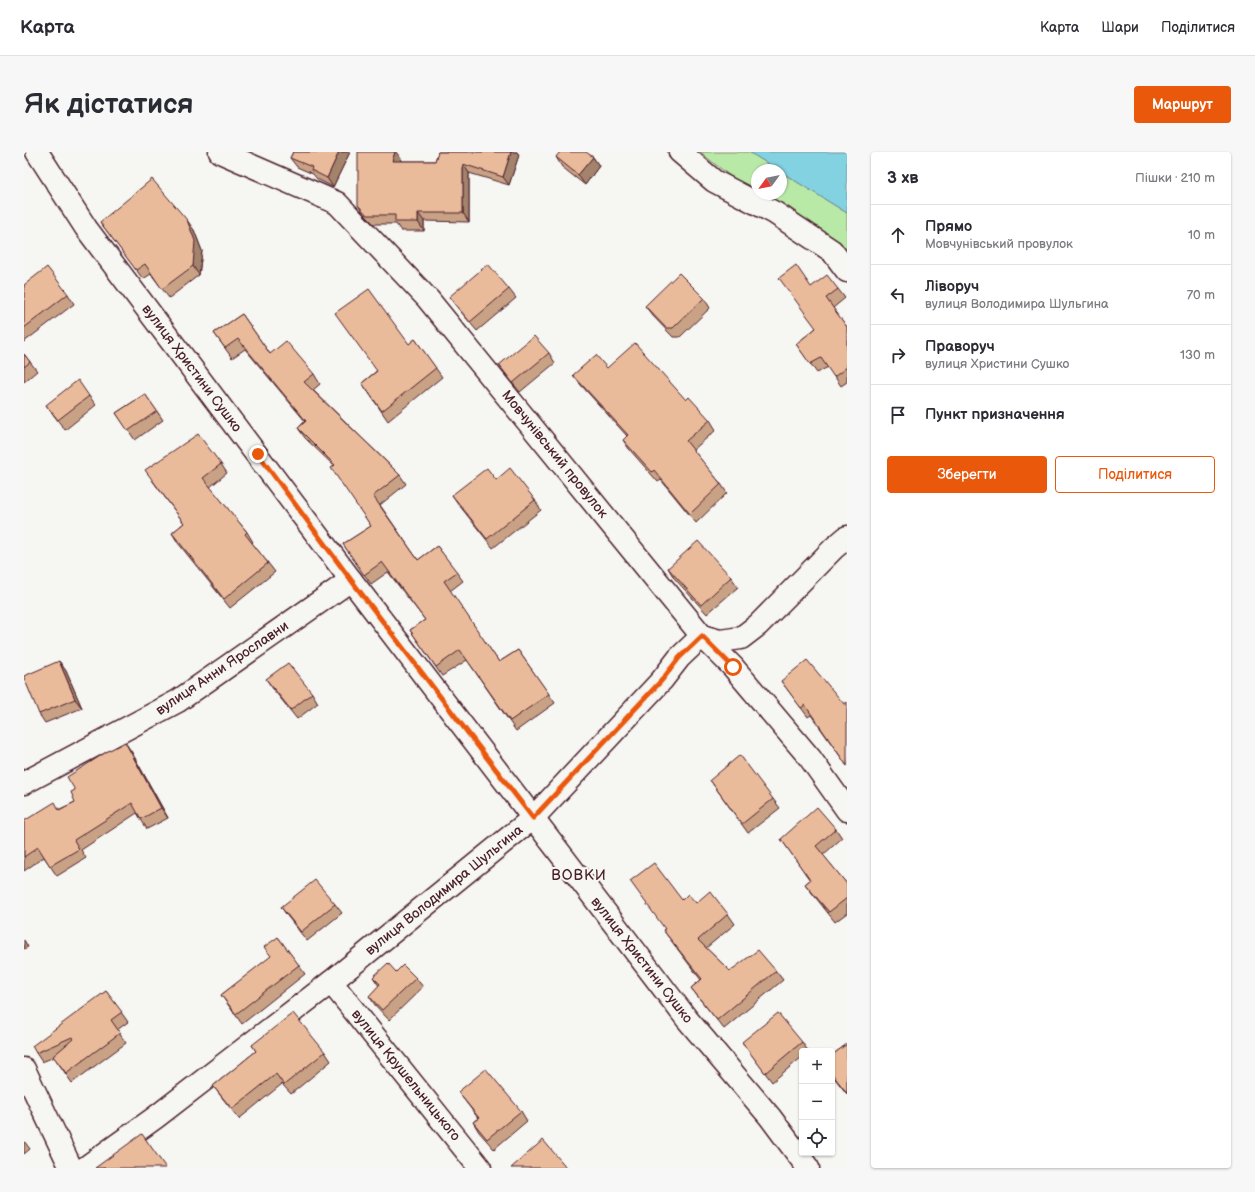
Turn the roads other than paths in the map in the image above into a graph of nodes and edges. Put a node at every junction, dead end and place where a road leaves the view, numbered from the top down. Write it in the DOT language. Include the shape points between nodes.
graph roads {
  1 [pos="37,152"];
  2 [pos="220,152"];
  3 [pos="680,152"];
  4 [pos="847,271"];
  5 [pos="847,537"];
  6 [pos="351,580"];
  7 [pos="702,636"];
  8 [pos="24,783"];
  9 [pos="847,810"];
  10 [pos="533,818"];
  11 [pos="331,982"];
  12 [pos="24,1069"];
  13 [pos="71,1168"];
  14 [pos="85,1168"];
  15 [pos="480,1168"];
  16 [pos="808,1168"];
  1 -- 6 [label="street, вулиця Христини Сушко" via="86,228"];
  2 -- 7 [label="street, Мовчунівський провулок" via="337,203 428,299"];
  3 -- 4 [label="street" via="714,181 775,213 832,251"];
  5 -- 7 [label="street" via="758,625 741,638 720,640"];
  6 -- 8 [label="street, вулиця Анни Ярославни" via="178,701"];
  6 -- 10 [label="street, вулиця Христини Сушко"];
  7 -- 9 [label="street, Мовчунівський провулок" via="733,667 810,758"];
  7 -- 10 [label="street, вулиця Володимира Шульгина"];
  10 -- 11 [label="street, вулиця Володимира Шульгина"];
  10 -- 16 [label="street, вулиця Христини Сушко" via="687,1019 770,1116"];
  11 -- 14 [label="street, вулиця Володимира Шульгина" via="156,1117"];
  11 -- 15 [label="street, вулиця Крушельницького"];
  12 -- 13 [label="street"];
}
